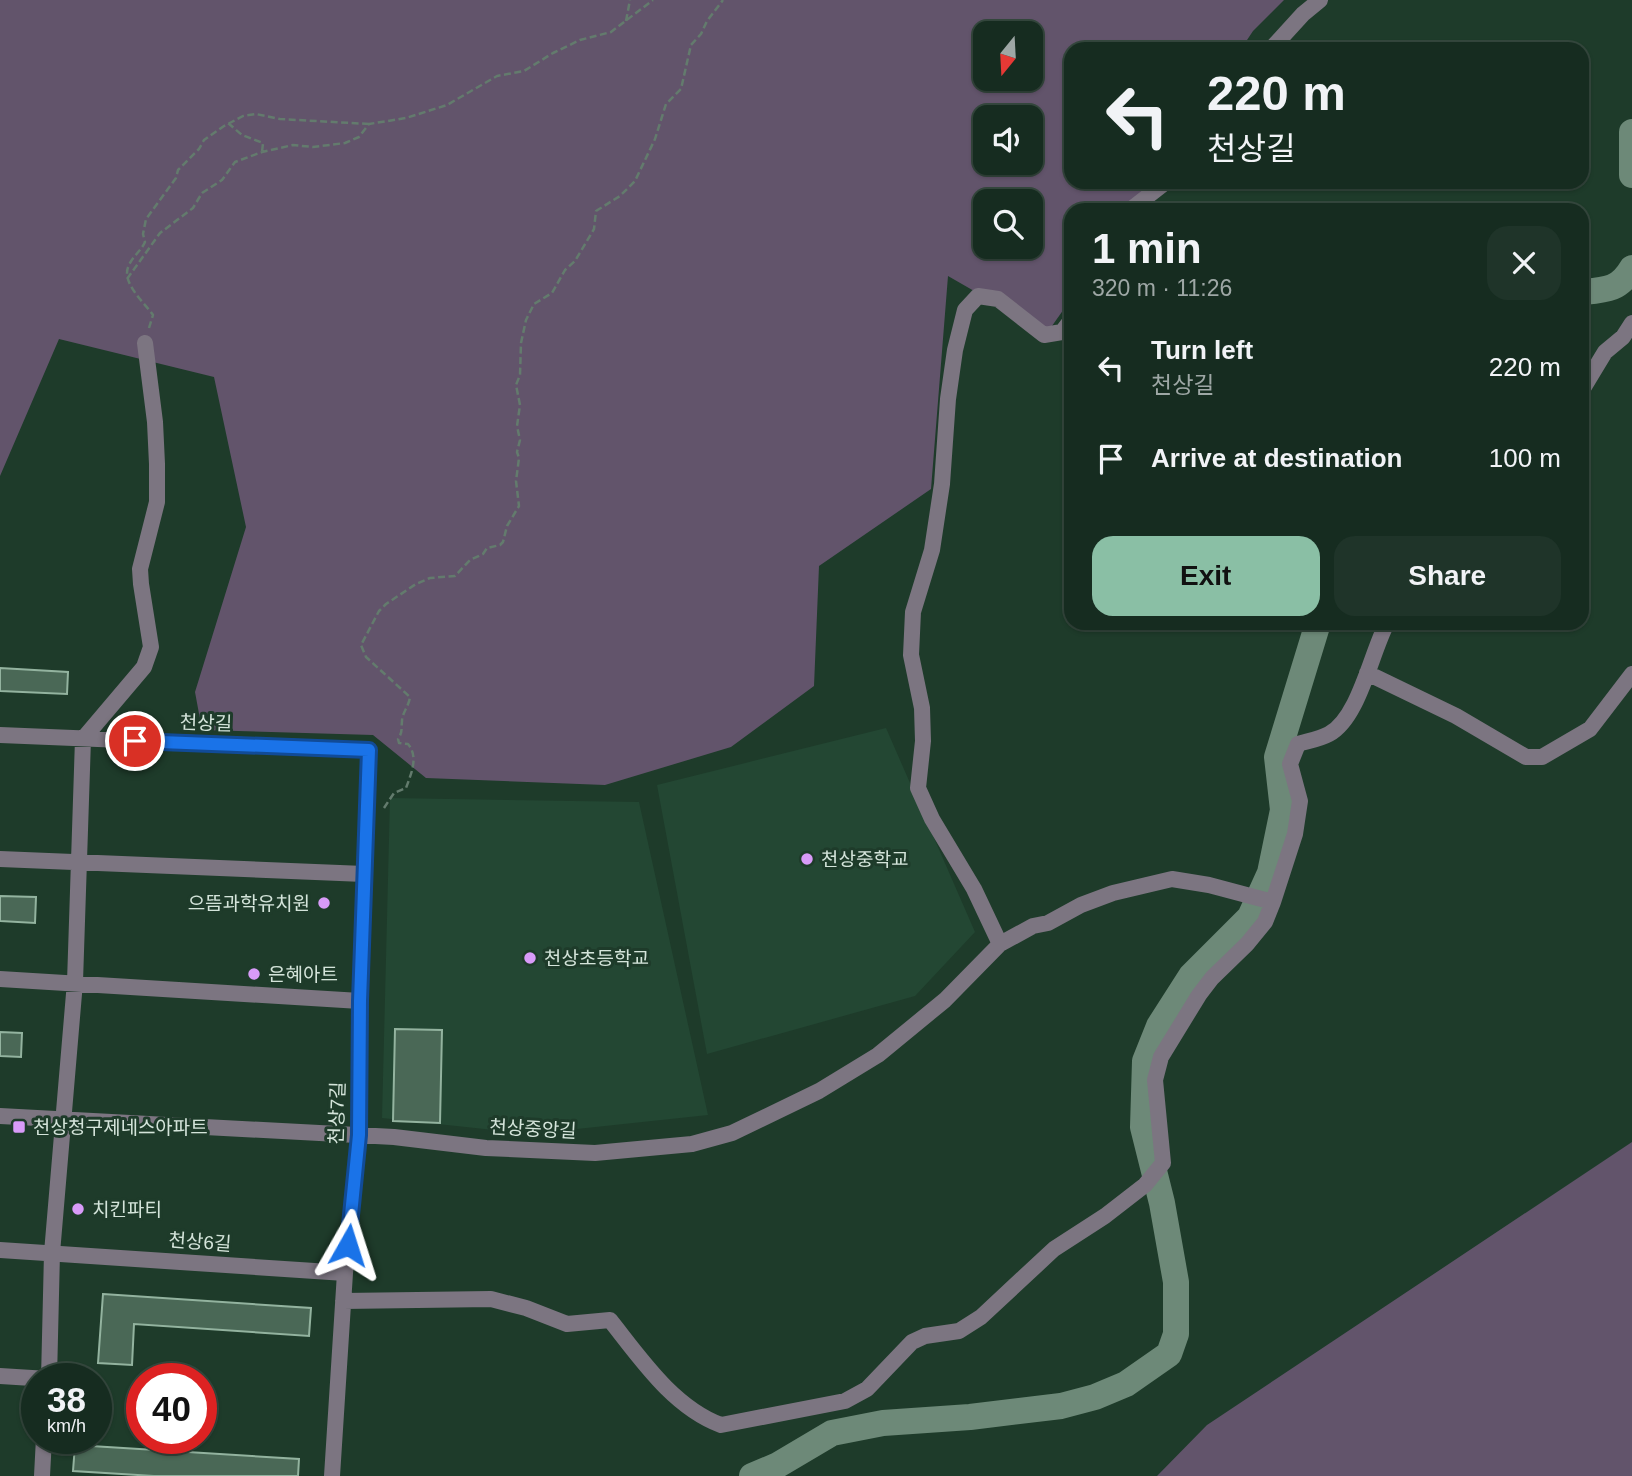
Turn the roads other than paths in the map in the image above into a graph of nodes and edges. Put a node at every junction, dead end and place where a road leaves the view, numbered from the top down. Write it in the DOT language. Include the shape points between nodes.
graph roads {
  1 [pos="1320,0"];
  2 [pos="1277,42"];
  3 [pos="1157,189"];
  4 [pos="1139,203"];
  5 [pos="1632,323"];
  6 [pos="1064,329"];
  7 [pos="145,343"];
  8 [pos="1589,378"];
  9 [pos="1384,630"];
  10 [pos="1367,673"];
  11 [pos="1632,674"];
  12 [pos="0,735"];
  13 [pos="83,739"];
  14 [pos="369,750"];
  15 [pos="0,859"];
  16 [pos="79,863"];
  17 [pos="364,874"];
  18 [pos="1270,901"];
  19 [pos="1000,944"];
  20 [pos="0,979"];
  21 [pos="75,982"];
  22 [pos="360,1001"];
  23 [pos="0,1116"];
  24 [pos="62,1120"];
  25 [pos="359,1135"];
  26 [pos="0,1250"];
  27 [pos="52,1253"];
  28 [pos="345,1273"];
  29 [pos="343,1301"];
  30 [pos="49,1363"];
  31 [pos="0,1376"];
  32 [pos="21,1377"];
  33 [pos="43,1454"];
  34 [pos="42,1476"];
  35 [pos="332,1476"];
  1 -- 2 [label="street"];
  3 -- 4 [label="street"];
  5 -- 8 [label="street" via="1605,352"];
  6 -- 19 [label="street" via="1044,335 998,299 978,296 965,310 948,399 932,550 913,612 911,655 923,730 918,788"];
  7 -- 13 [label="street" via="158,464 157,502 140,569 151,647 144,667"];
  9 -- 10 [label="street"];
  10 -- 11 [label="street" via="1456,716 1526,757 1542,757 1590,729"];
  10 -- 18 [label="street" via="1342,724 1298,744 1290,764 1300,801 1294,834"];
  12 -- 13 [label="street, 천상길"];
  13 -- 14 [label="street, 천상길"];
  13 -- 16 [label="street"];
  14 -- 17 [label="street, 천상7길"];
  15 -- 16 [label="street"];
  16 -- 17 [label="street"];
  16 -- 21 [label="street"];
  17 -- 22 [label="street, 천상7길"];
  18 -- 19 [label="street, 천상중앙길" via="1172,879 1081,905"];
  18 -- 29 [label="street" via="1265,922 1212,978 1161,1057 1155,1080 1163,1163 1145,1185 1055,1249 981,1317 959,1331 912,1342 867,1389 845,1401 721,1425 704,1419 660,1382 610,1320 567,1324 491,1299"];
  19 -- 25 [label="street, 천상중앙길" via="944,1000 878,1055 819,1091 732,1133 692,1144 595,1153"];
  20 -- 21 [label="street"];
  21 -- 22 [label="street"];
  21 -- 24 [label="street"];
  22 -- 25 [label="street, 천상7길"];
  23 -- 24 [label="street, 천상중앙길"];
  24 -- 25 [label="street, 천상중앙길"];
  24 -- 27 [label="street"];
  25 -- 28 [label="street, 천상7길"];
  26 -- 27 [label="street, 천상6길"];
  27 -- 28 [label="street, 천상6길"];
  27 -- 30 [label="street"];
  28 -- 29 [label="street, 천상7길"];
  29 -- 35 [label="street, 천상7길"];
  31 -- 32 [label="street"];
  33 -- 34 [label="street"];
}
